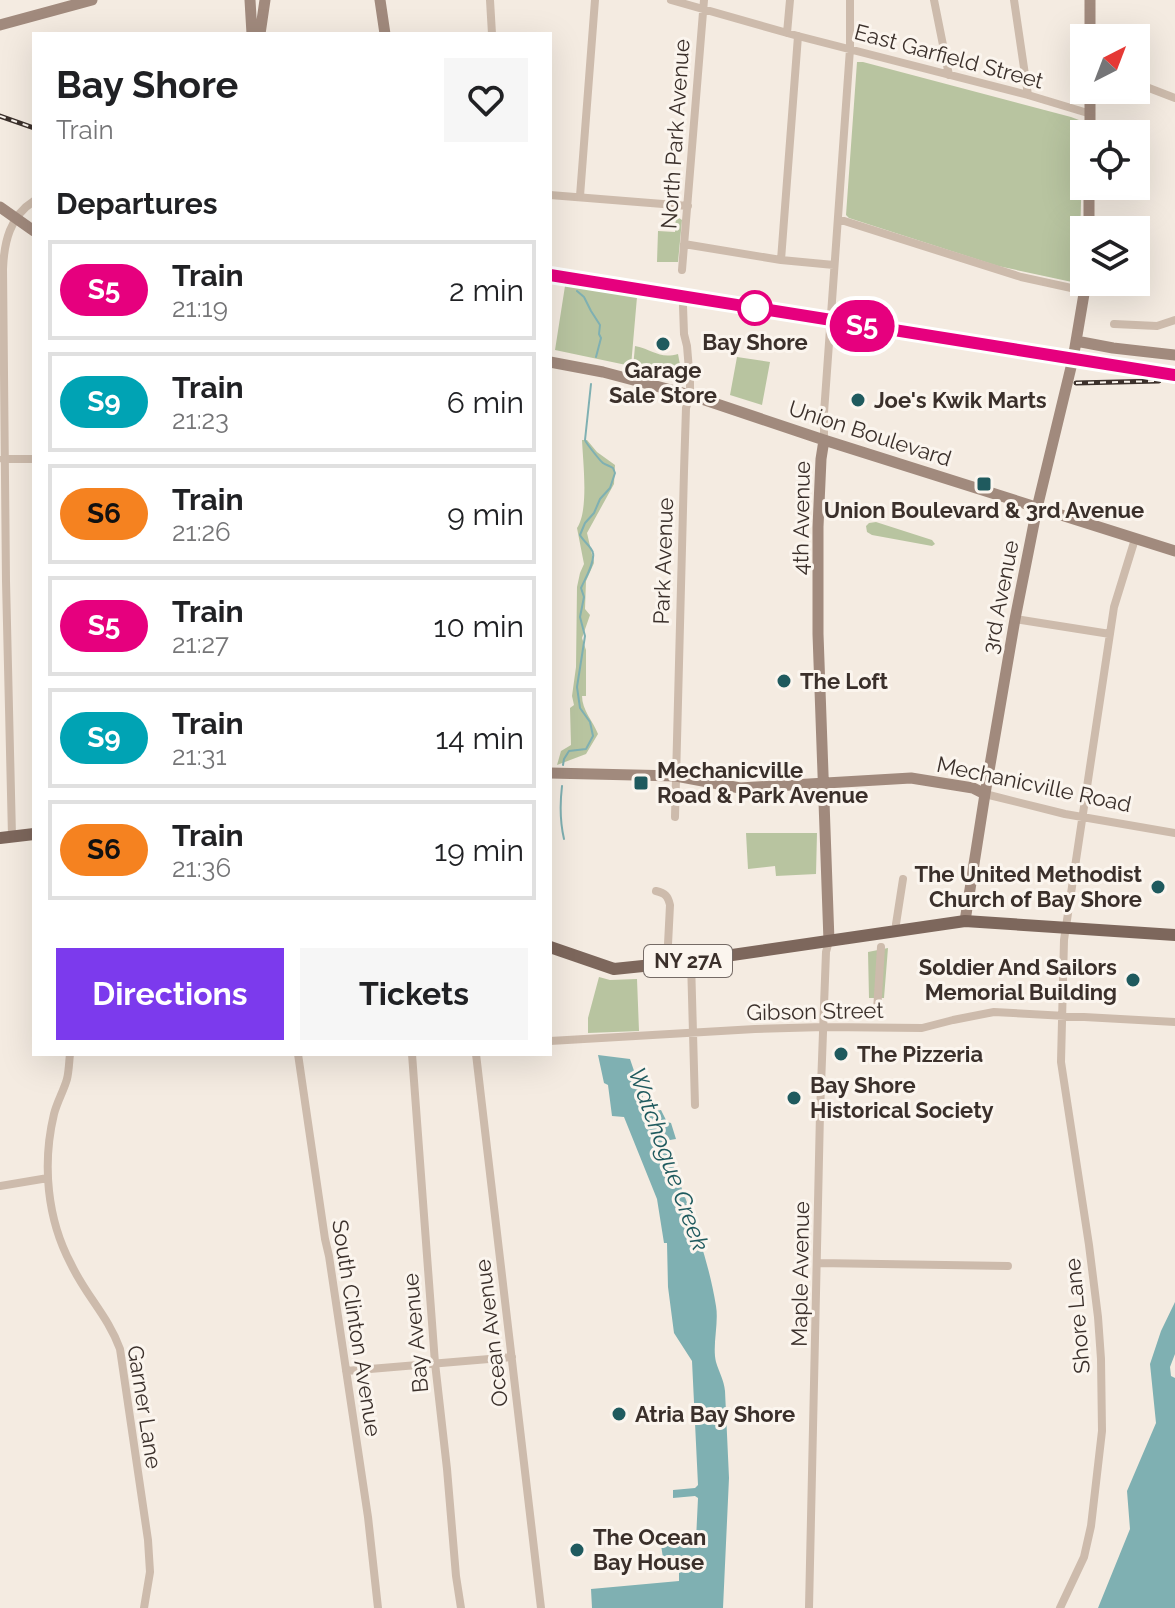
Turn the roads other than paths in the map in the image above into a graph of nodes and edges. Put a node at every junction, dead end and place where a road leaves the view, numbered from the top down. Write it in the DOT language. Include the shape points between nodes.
graph roads {
  1 [pos="92,0"];
  2 [pos="250,0"];
  3 [pos="265,0"];
  4 [pos="490,0"];
  5 [pos="595,0"];
  6 [pos="671,0"];
  7 [pos="790,0"];
  8 [pos="850,0"];
  9 [pos="934,0"];
  10 [pos="1014,0"];
  11 [pos="1090,0"];
  12 [pos="377,1"];
  13 [pos="703,4"];
  14 [pos="1090,24"];
  15 [pos="0,25"];
  16 [pos="252,32"];
  17 [pos="260,32"];
  18 [pos="385,32"];
  19 [pos="492,32"];
  20 [pos="787,33"];
  21 [pos="798,36"];
  22 [pos="850,49"];
  23 [pos="949,75"];
  24 [pos="1150,88"];
  25 [pos="1028,95"];
  26 [pos="1175,98"];
  27 [pos="1091,104"];
  28 [pos="1091,114"];
  29 [pos="1091,120"];
  30 [pos="552,195"];
  31 [pos="580,196"];
  32 [pos="32,202"];
  33 [pos="688,206"];
  34 [pos="0,207"];
  35 [pos="17,219"];
  36 [pos="838,219"];
  37 [pos="32,230"];
  38 [pos="684,244"];
  39 [pos="781,260"];
  40 [pos="834,265"];
  41 [pos="682,270"];
  42 [pos="1070,285"];
  43 [pos="1084,296"];
  44 [pos="683,306"];
  45 [pos="1175,320"];
  46 [pos="1114,324"];
  47 [pos="1076,341"];
  48 [pos="1175,355"];
  49 [pos="552,362"];
  50 [pos="690,395"];
  51 [pos="824,440"];
  52 [pos="3,459"];
  53 [pos="32,459"];
  54 [pos="1037,508"];
  55 [pos="1135,539"];
  56 [pos="1175,551"];
  57 [pos="1015,619"];
  58 [pos="1110,634"];
  59 [pos="552,773"];
  60 [pos="676,776"];
  61 [pos="825,783"];
  62 [pos="985,794"];
  63 [pos="675,817"];
  64 [pos="1083,817"];
  65 [pos="1175,833"];
  66 [pos="32,834"];
  67 [pos="6,837"];
  68 [pos="903,879"];
  69 [pos="656,891"];
  70 [pos="965,921"];
  71 [pos="896,924"];
  72 [pos="1066,929"];
  73 [pos="1175,935"];
  74 [pos="829,941"];
  75 [pos="881,947"];
  76 [pos="552,948"];
  77 [pos="691,961"];
  78 [pos="667,964"];
  79 [pos="877,1011"];
  80 [pos="1061,1015"];
  81 [pos="1175,1022"];
  82 [pos="824,1027"];
  83 [pos="694,1032"];
  84 [pos="552,1041"];
  85 [pos="70,1056"];
  86 [pos="298,1056"];
  87 [pos="412,1056"];
  88 [pos="476,1056"];
  89 [pos="695,1105"];
  90 [pos="48,1178"];
  91 [pos="0,1186"];
  92 [pos="818,1263"];
  93 [pos="1008,1266"];
  94 [pos="512,1357"];
  95 [pos="435,1363"];
  96 [pos="346,1371"];
  97 [pos="144,1608"];
  98 [pos="378,1608"];
  99 [pos="461,1608"];
  100 [pos="541,1608"];
  101 [pos="809,1608"];
  102 [pos="1060,1608"];
  1 -- 15 [label="main road"];
  2 -- 16 [label="main road"];
  3 -- 17 [label="main road"];
  4 -- 19 [label="street"];
  5 -- 31 [label="street"];
  6 -- 13 [label="street, East Garfield Street"];
  7 -- 20 [label="street"];
  8 -- 22 [label="street, 4th Avenue"];
  9 -- 23 [label="street"];
  10 -- 25 [label="street"];
  11 -- 14 [label="main road"];
  12 -- 18 [label="main road"];
  13 -- 20 [label="street, East Garfield Street"];
  13 -- 33 [label="street, North Park Avenue"];
  20 -- 21 [label="street, East Garfield Street"];
  21 -- 22 [label="street, East Garfield Street"];
  21 -- 39 [label="street"];
  22 -- 23 [label="street, East Garfield Street"];
  22 -- 36 [label="street, 4th Avenue"];
  23 -- 25 [label="street, East Garfield Street"];
  24 -- 26 [label="street"];
  25 -- 28 [label="street, East Garfield Street"];
  27 -- 28 [label="main road"];
  28 -- 29 [label="main road"];
  30 -- 31 [label="street"];
  31 -- 33 [label="street"];
  32 -- 35 [label="street"];
  33 -- 38 [label="street, North Park Avenue"];
  34 -- 35 [label="main road"];
  35 -- 37 [label="main road"];
  35 -- 52 [label="street" via="4,243"];
  36 -- 40 [label="street, 4th Avenue"];
  36 -- 42 [label="street" via="1021,277"];
  38 -- 39 [label="street"];
  38 -- 41 [label="street, North Park Avenue"];
  39 -- 40 [label="street"];
  40 -- 51 [label="street, 4th Avenue"];
  43 -- 47 [label="main road, 3rd Avenue"];
  44 -- 50 [label="street, Park Avenue"];
  45 -- 46 [label="street" via="1157,326"];
  47 -- 48 [label="main road"];
  47 -- 54 [label="main road, 3rd Avenue"];
  49 -- 50 [label="main road, Union Boulevard"];
  50 -- 51 [label="main road, Union Boulevard"];
  50 -- 60 [label="street, Park Avenue"];
  51 -- 54 [label="main road, Union Boulevard"];
  51 -- 61 [label="main road, 4th Avenue" via="818,634"];
  52 -- 53 [label="street"];
  52 -- 67 [label="street"];
  54 -- 55 [label="main road, Union Boulevard"];
  54 -- 57 [label="main road, 3rd Avenue"];
  55 -- 56 [label="main road, Union Boulevard"];
  55 -- 58 [label="street, Shore Lane"];
  57 -- 58 [label="street"];
  57 -- 62 [label="main road, 3rd Avenue"];
  58 -- 64 [label="street, Shore Lane"];
  59 -- 60 [label="main road, Mechanicville Road"];
  60 -- 61 [label="main road, Mechanicville Road" via="740,788"];
  60 -- 63 [label="street, Park Avenue"];
  61 -- 62 [label="main road, Mechanicville Road" via="911,778"];
  61 -- 74 [label="main road, 4th Avenue"];
  62 -- 64 [label="street, Mechanicville Road"];
  62 -- 70 [label="main road, 3rd Avenue"];
  64 -- 65 [label="street, Mechanicville Road"];
  64 -- 72 [label="street, Shore Lane"];
  66 -- 67 [label="main road"];
  68 -- 71 [label="street"];
  69 -- 78 [label="street" via="669,898"];
  70 -- 72 [label="main road, NY 27A"];
  70 -- 74 [label="main road, NY 27A"];
  72 -- 73 [label="main road, NY 27A"];
  72 -- 80 [label="street, Shore Lane"];
  74 -- 77 [label="main road, NY 27A"];
  74 -- 82 [label="street, Maple Avenue"];
  75 -- 79 [label="street"];
  76 -- 78 [label="main road, NY 27A" via="614,969"];
  77 -- 78 [label="main road, NY 27A"];
  77 -- 83 [label="street"];
  80 -- 81 [label="street, Gibson Street"];
  80 -- 82 [label="street, Gibson Street" via="994,1012 922,1028"];
  80 -- 102 [label="street, Shore Lane" via="1061,1062 1098,1317 1102,1431 1084,1557"];
  82 -- 83 [label="street, Gibson Street"];
  82 -- 92 [label="street, Maple Avenue"];
  83 -- 84 [label="street, Gibson Street"];
  83 -- 89 [label="street"];
  85 -- 90 [label="street, Garner Lane" via="54,1114"];
  86 -- 96 [label="street, South Clinton Avenue"];
  87 -- 95 [label="street, Bay Avenue"];
  88 -- 94 [label="street, Ocean Avenue"];
  90 -- 91 [label="street"];
  90 -- 97 [label="street, Garner Lane" via="61,1243 120,1349 148,1540"];
  92 -- 93 [label="street"];
  92 -- 101 [label="street, Maple Avenue"];
  94 -- 95 [label="street"];
  94 -- 100 [label="street, Ocean Avenue"];
  95 -- 96 [label="street"];
  95 -- 99 [label="street, Bay Avenue"];
  96 -- 98 [label="street, South Clinton Avenue"];
}
